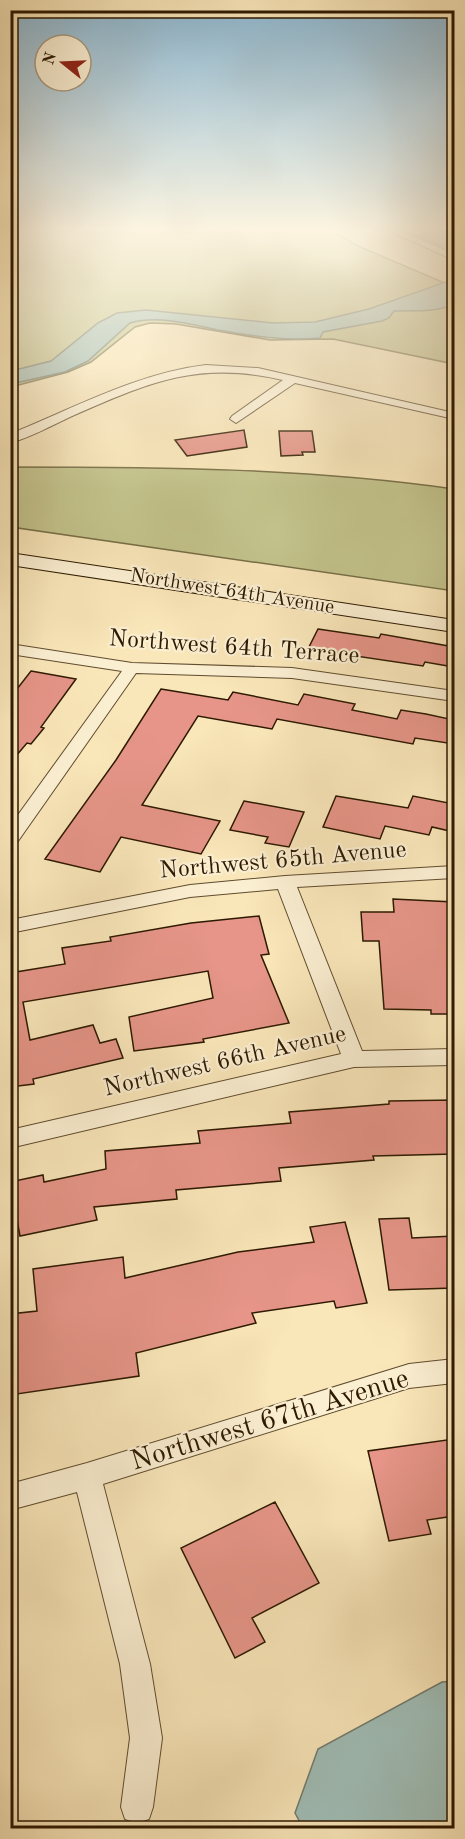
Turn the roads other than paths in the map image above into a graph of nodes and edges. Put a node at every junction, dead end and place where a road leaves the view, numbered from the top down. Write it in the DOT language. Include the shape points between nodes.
graph roads {
  1 [pos="294,378"];
  2 [pos="454,416"];
  3 [pos="236,419"];
  4 [pos="10,439"];
  5 [pos="10,547"];
  6 [pos="10,559"];
  7 [pos="454,613"];
  8 [pos="454,626"];
  9 [pos="10,649"];
  10 [pos="132,668"];
  11 [pos="454,696"];
  12 [pos="10,840"];
  13 [pos="454,872"];
  14 [pos="285,882"];
  15 [pos="10,927"];
  16 [pos="454,1057"];
  17 [pos="354,1059"];
  18 [pos="10,1139"];
  19 [pos="454,1371"];
  20 [pos="87,1476"];
  21 [pos="10,1497"];
  22 [pos="137,1807"];
  1 -- 2 [label="street"];
  1 -- 3 [label="street"];
  1 -- 4 [label="street" via="229,368 167,375"];
  5 -- 7 [label="street, Northwest 64th Avenue"];
  6 -- 8 [label="street, Northwest 64th Avenue"];
  9 -- 10 [label="street, Northwest 64th Terrace"];
  10 -- 11 [label="street, Northwest 64th Terrace" via="292,673"];
  10 -- 12 [label="street"];
  13 -- 14 [label="street, Northwest 65th Avenue"];
  14 -- 15 [label="street, Northwest 65th Avenue" via="190,891"];
  14 -- 17 [label="street"];
  16 -- 17 [label="street, Northwest 66th Avenue"];
  17 -- 18 [label="street, Northwest 66th Avenue"];
  19 -- 20 [label="street, Northwest 67th Avenue" via="409,1376"];
  20 -- 21 [label="street, Northwest 67th Avenue"];
  20 -- 22 [label="street" via="135,1664 146,1738"];
}
